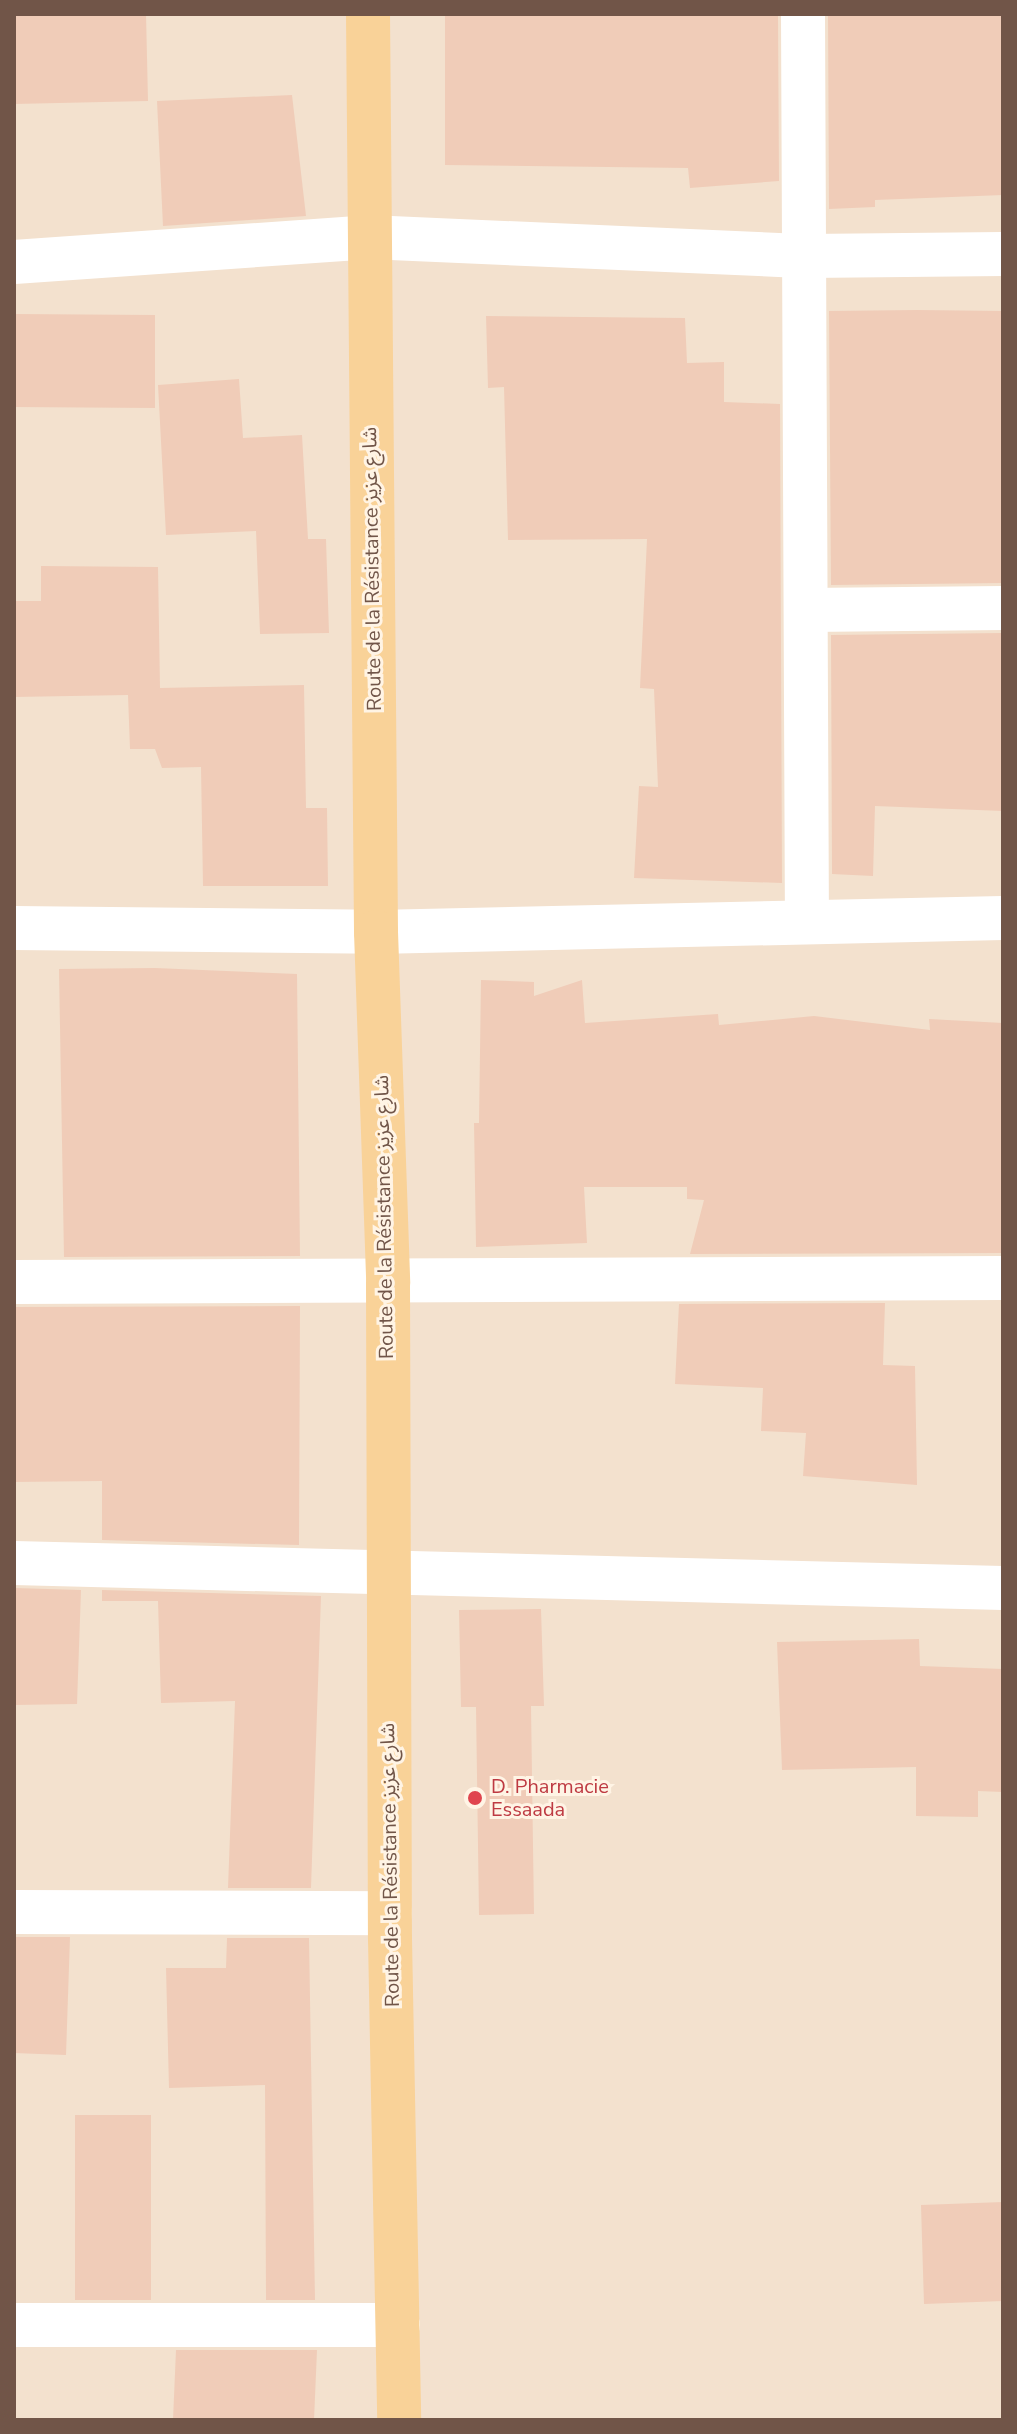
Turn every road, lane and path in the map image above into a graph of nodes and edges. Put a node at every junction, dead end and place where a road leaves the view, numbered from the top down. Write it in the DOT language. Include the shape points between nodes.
graph roads {
  1 [pos="368,14"];
  2 [pos="803,14"];
  3 [pos="368,237"];
  4 [pos="1003,254"];
  5 [pos="807,256"];
  6 [pos="14,262"];
  7 [pos="1003,608"];
  8 [pos="807,610"];
  9 [pos="1003,918"];
  10 [pos="807,919"];
  11 [pos="14,928"];
  12 [pos="376,932"];
  13 [pos="1003,1278"];
  14 [pos="14,1282"];
  15 [pos="388,1283"];
  16 [pos="14,1563"];
  17 [pos="388,1571"];
  18 [pos="1003,1588"];
  19 [pos="14,1912"];
  20 [pos="390,1913"];
  21 [pos="14,2325"];
  22 [pos="398,2325"];
  23 [pos="399,2420"];
  1 -- 3 [label="main road, Route de la Résistance شارع عزيز"];
  2 -- 5 [label="street"];
  3 -- 5 [label="street"];
  3 -- 6 [label="street"];
  3 -- 12 [label="main road, Route de la Résistance شارع عزيز"];
  4 -- 5 [label="street"];
  5 -- 8 [label="street"];
  7 -- 8 [label="street"];
  8 -- 10 [label="street"];
  9 -- 10 [label="street"];
  10 -- 12 [label="street"];
  11 -- 12 [label="street"];
  12 -- 15 [label="main road, Route de la Résistance شارع عزيز"];
  13 -- 15 [label="street"];
  14 -- 15 [label="street"];
  15 -- 17 [label="main road, Route de la Résistance شارع عزيز"];
  16 -- 17 [label="street"];
  17 -- 18 [label="street"];
  17 -- 20 [label="main road, Route de la Résistance شارع عزيز"];
  19 -- 20 [label="street"];
  20 -- 22 [label="main road, Route de la Résistance شارع عزيز"];
  21 -- 22 [label="street"];
  22 -- 23 [label="main road, Route de la Résistance شارع عزيز"];
}
